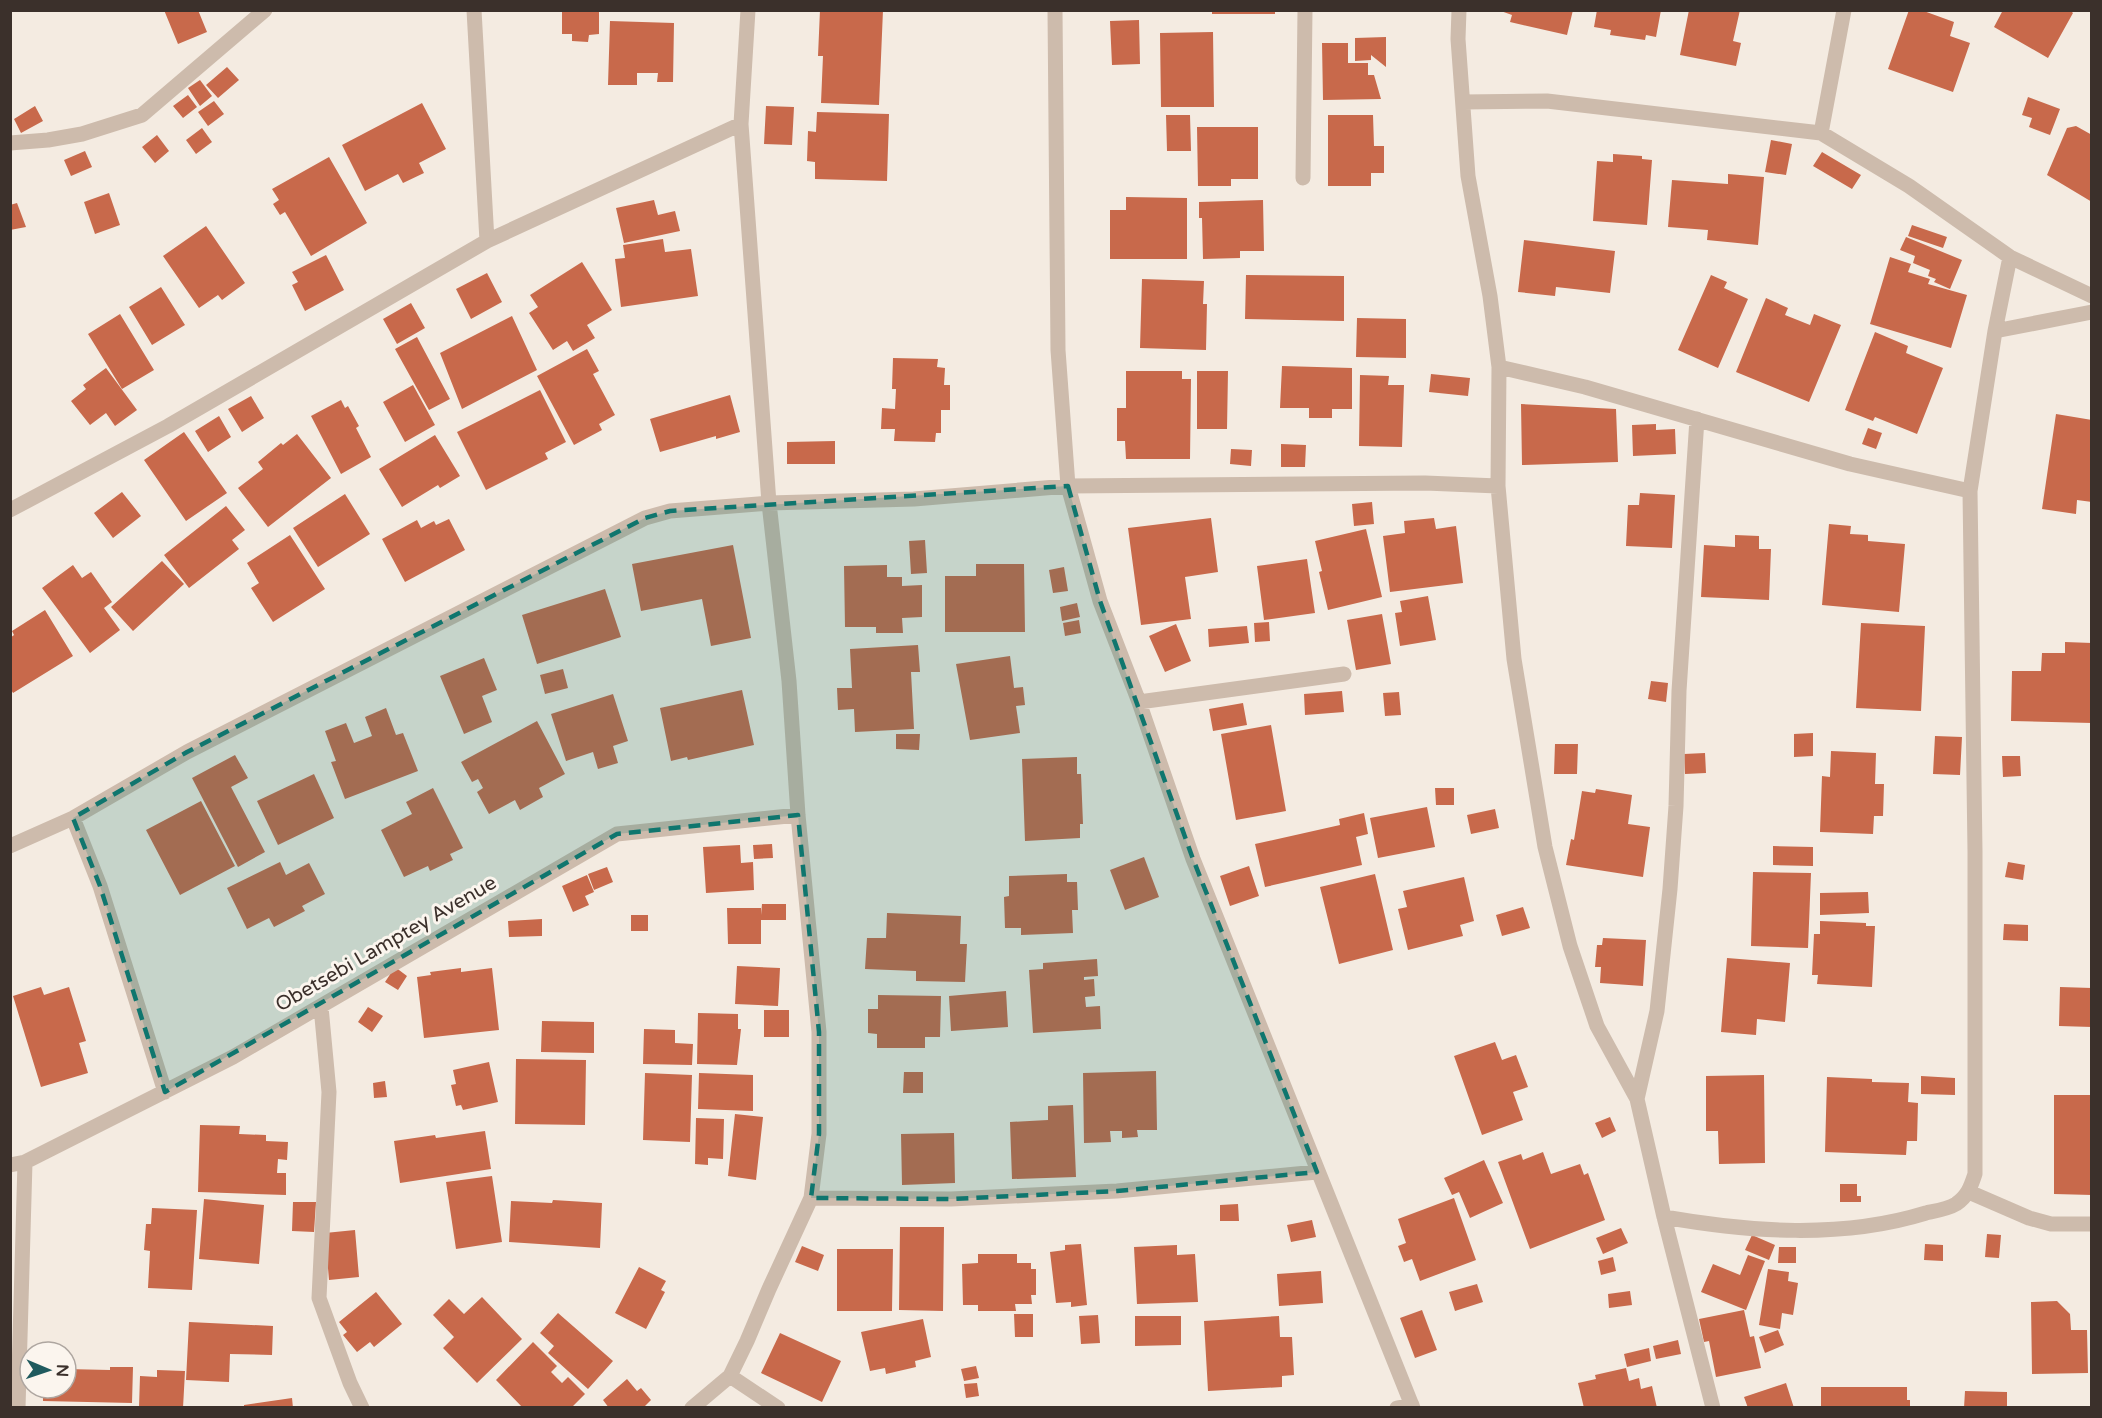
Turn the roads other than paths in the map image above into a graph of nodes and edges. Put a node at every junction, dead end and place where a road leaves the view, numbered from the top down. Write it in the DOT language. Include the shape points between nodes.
graph roads {
  1 [pos="265,10"];
  2 [pos="474,10"];
  3 [pos="748,10"];
  4 [pos="1055,10"];
  5 [pos="1305,10"];
  6 [pos="1459,10"];
  7 [pos="1844,10"];
  8 [pos="1463,102"];
  9 [pos="741,124"];
  10 [pos="1821,133"];
  11 [pos="10,143"];
  12 [pos="1303,178"];
  13 [pos="487,241"];
  14 [pos="2010,257"];
  15 [pos="2091,296"];
  16 [pos="2091,312"];
  17 [pos="1995,331"];
  18 [pos="1499,367"];
  19 [pos="1697,419"];
  20 [pos="1068,486"];
  21 [pos="1498,486"];
  22 [pos="1970,491"];
  23 [pos="769,503"];
  24 [pos="10,510"];
  25 [pos="1344,674"];
  26 [pos="1138,702"];
  27 [pos="798,815"];
  28 [pos="73,818"];
  29 [pos="10,846"];
  30 [pos="321,1007"];
  31 [pos="165,1092"];
  32 [pos="1637,1099"];
  33 [pos="18,1163"];
  34 [pos="1317,1172"];
  35 [pos="1969,1192"];
  36 [pos="811,1198"];
  37 [pos="1664,1217"];
  38 [pos="2091,1224"];
  39 [pos="730,1376"];
  40 [pos="18,1407"];
  41 [pos="362,1407"];
  42 [pos="692,1407"];
  43 [pos="778,1407"];
  44 [pos="1407,1407"];
  45 [pos="1713,1407"];
  1 -- 11 [label="street" via="142,115 82,134"];
  2 -- 13 [label="street"];
  3 -- 9 [label="street"];
  4 -- 20 [label="street" via="1058,350"];
  5 -- 12 [label="street"];
  6 -- 8 [label="street"];
  7 -- 10 [label="street"];
  8 -- 10 [label="street" via="1547,101"];
  8 -- 18 [label="street" via="1468,176"];
  9 -- 13 [label="street"];
  9 -- 23 [label="street"];
  10 -- 14 [label="street" via="1909,186"];
  13 -- 24 [label="street" via="178,420"];
  14 -- 15 [label="street"];
  14 -- 17 [label="street"];
  16 -- 17 [label="street"];
  17 -- 22 [label="street"];
  18 -- 19 [label="street"];
  18 -- 21 [label="street"];
  19 -- 22 [label="street" via="1850,464"];
  19 -- 32 [label="street" via="1670,889 1657,1011"];
  20 -- 21 [label="street"];
  20 -- 23 [label="street" via="914,499"];
  20 -- 26 [label="street" via="1100,601"];
  21 -- 32 [label="street" via="1514,659 1545,847 1570,946 1597,1026"];
  22 -- 35 [label="street" via="1975,1174"];
  23 -- 27 [label="street" via="789,681"];
  23 -- 28 [label="street" via="670,511 645,518 187,752"];
  25 -- 26 [label="street"];
  26 -- 34 [label="street" via="1193,859"];
  27 -- 30 [label="street, Obetsebi Lamptey Avenue" via="617,834"];
  27 -- 36 [label="street" via="819,1032 819,1134"];
  28 -- 29 [label="street"];
  28 -- 31 [label="street" via="100,886"];
  30 -- 31 [label="street, Obetsebi Lamptey Avenue"];
  30 -- 41 [label="street" via="329,1092 319,1298"];
  31 -- 33 [label="street, Obetsebi Lamptey Avenue"];
  32 -- 37 [label="street"];
  33 -- 40 [label="street"];
  34 -- 36 [label="street" via="1117,1191 951,1199"];
  34 -- 44 [label="street"];
  35 -- 37 [label="street" via="1955,1204 1893,1224 1761,1231"];
  35 -- 38 [label="street" via="2051,1224"];
  36 -- 39 [label="street"];
  37 -- 45 [label="street"];
  39 -- 42 [label="street"];
  39 -- 43 [label="street"];
}
